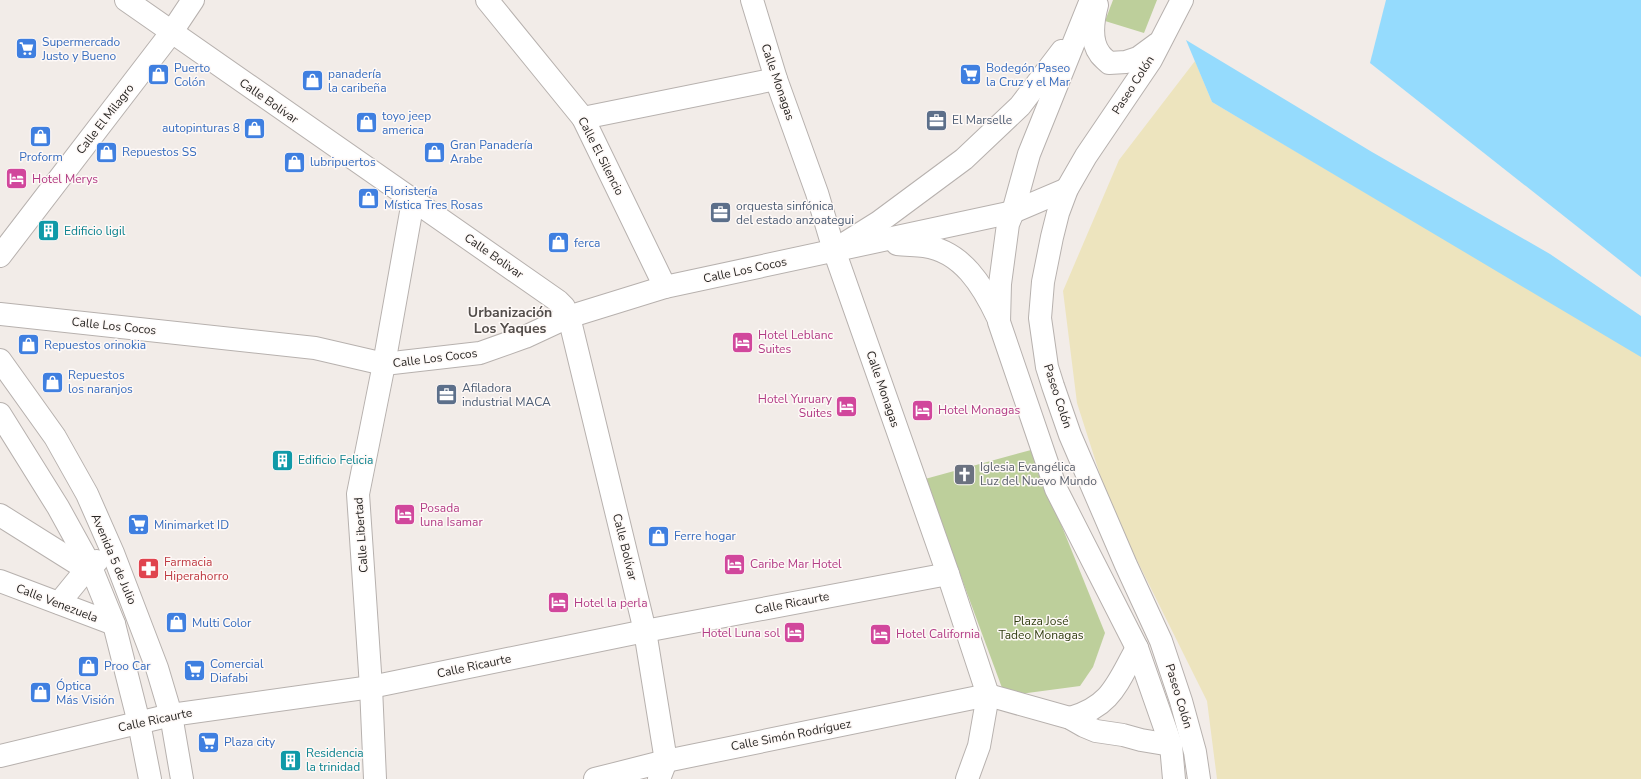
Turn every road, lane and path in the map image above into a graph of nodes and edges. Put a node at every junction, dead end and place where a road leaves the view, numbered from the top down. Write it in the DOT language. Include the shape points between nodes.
graph roads {
  1 [pos="126,0"];
  2 [pos="193,0"];
  3 [pos="487,0"];
  4 [pos="752,0"];
  5 [pos="1091,0"];
  6 [pos="1098,0"];
  7 [pos="1182,0"];
  8 [pos="1080,27"];
  9 [pos="171,32"];
  10 [pos="1160,42"];
  11 [pos="776,79"];
  12 [pos="583,118"];
  13 [pos="1067,189"];
  14 [pos="413,200"];
  15 [pos="1014,212"];
  16 [pos="834,250"];
  17 [pos="0,256"];
  18 [pos="666,287"];
  19 [pos="0,314"];
  20 [pos="568,317"];
  21 [pos="999,322"];
  22 [pos="0,360"];
  23 [pos="384,364"];
  24 [pos="0,414"];
  25 [pos="0,515"];
  26 [pos="112,553"];
  27 [pos="88,567"];
  28 [pos="948,574"];
  29 [pos="0,581"];
  30 [pos="59,603"];
  31 [pos="114,624"];
  32 [pos="645,631"];
  33 [pos="1136,648"];
  34 [pos="371,687"];
  35 [pos="988,695"];
  36 [pos="171,715"];
  37 [pos="1070,718"];
  38 [pos="139,723"];
  39 [pos="1171,745"];
  40 [pos="0,756"];
  41 [pos="662,770"];
  42 [pos="150,779"];
  43 [pos="182,779"];
  44 [pos="374,779"];
  45 [pos="595,779"];
  46 [pos="967,779"];
  47 [pos="1174,779"];
  48 [pos="1199,779"];
  1 -- 9 [label="street, Calle Bolívar"];
  2 -- 9 [label="street, Calle El Milagro"];
  3 -- 12 [label="street, Calle El Silencio"];
  4 -- 11 [label="street, Calle Monagas"];
  5 -- 8 [label="street, Paseo Colón"];
  6 -- 10 [label="street" via="1093,27 1095,44 1100,54 1109,62 1126,62 1138,58"];
  7 -- 10 [label="street, Paseo Colón"];
  8 -- 15 [label="street, Paseo Colón" via="1029,154"];
  8 -- 16 [label="street" via="1020,106 964,159 879,222"];
  9 -- 14 [label="street, Calle Bolívar"];
  9 -- 17 [label="street, Calle El Milagro"];
  10 -- 13 [label="street, Paseo Colón" via="1151,60 1086,156"];
  11 -- 12 [label="street"];
  11 -- 16 [label="street, Calle Monagas" via="817,193"];
  12 -- 18 [label="street, Calle El Silencio"];
  13 -- 15 [label="street"];
  13 -- 48 [label="street, Paseo Colón" via="1058,213 1043,282 1040,318 1047,367 1070,435 1161,641 1195,752"];
  14 -- 20 [label="street, Calle Bolivar" via="558,300"];
  14 -- 23 [label="street, Calle Libertad"];
  15 -- 16 [label="street"];
  15 -- 21 [label="street, Paseo Colón" via="1008,224 1002,259"];
  16 -- 18 [label="street, Calle Los Cocos"];
  16 -- 21 [label="street" via="888,243 926,246 940,251 961,262 971,272 989,300"];
  16 -- 28 [label="street, Calle Monagas"];
  18 -- 20 [label="street, Calle Los Cocos"];
  19 -- 23 [label="street, Calle Los Cocos" via="315,348"];
  20 -- 23 [label="street, Calle Los Cocos" via="525,337 480,353"];
  20 -- 32 [label="street, Calle Bolívar"];
  21 -- 33 [label="street, Paseo Colón" via="1056,489"];
  22 -- 26 [label="street, Avenida 5 de Julio" via="55,437 87,494"];
  23 -- 34 [label="street, Calle Libertad" via="358,494"];
  24 -- 27 [label="street, Avenida 5 de Julio" via="58,506"];
  25 -- 27 [label="street"];
  26 -- 27 [label="street"];
  26 -- 36 [label="street, Avenida 5 de Julio" via="157,668"];
  27 -- 30 [label="street"];
  27 -- 31 [label="street, Avenida 5 de Julio"];
  28 -- 32 [label="street, Calle Ricaurte"];
  28 -- 35 [label="street, Calle Monagas"];
  29 -- 30 [label="street, Calle Venezuela"];
  30 -- 31 [label="street, Calle Venezuela"];
  31 -- 38 [label="street, Avenida 5 de Julio"];
  32 -- 34 [label="street, Calle Ricaurte"];
  32 -- 41 [label="street, Calle Bolívar"];
  33 -- 37 [label="street" via="1107,699 1095,708"];
  33 -- 39 [label="street, Paseo Colón"];
  34 -- 36 [label="street, Calle Ricaurte"];
  34 -- 44 [label="street, Calle Libertad"];
  35 -- 37 [label="street"];
  35 -- 41 [label="street, Calle Simón Rodríguez"];
  35 -- 46 [label="street, Calle Monagas" via="979,746"];
  36 -- 38 [label="street, Calle Ricaurte"];
  36 -- 43 [label="street, Avenida 5 de Julio"];
  37 -- 39 [label="street" via="1096,730"];
  38 -- 40 [label="street, Calle Ricaurte"];
  38 -- 42 [label="street, Avenida 5 de Julio"];
  39 -- 47 [label="street, Paseo Colón"];
  41 -- 45 [label="street, Calle Simón Rodríguez"];
}
